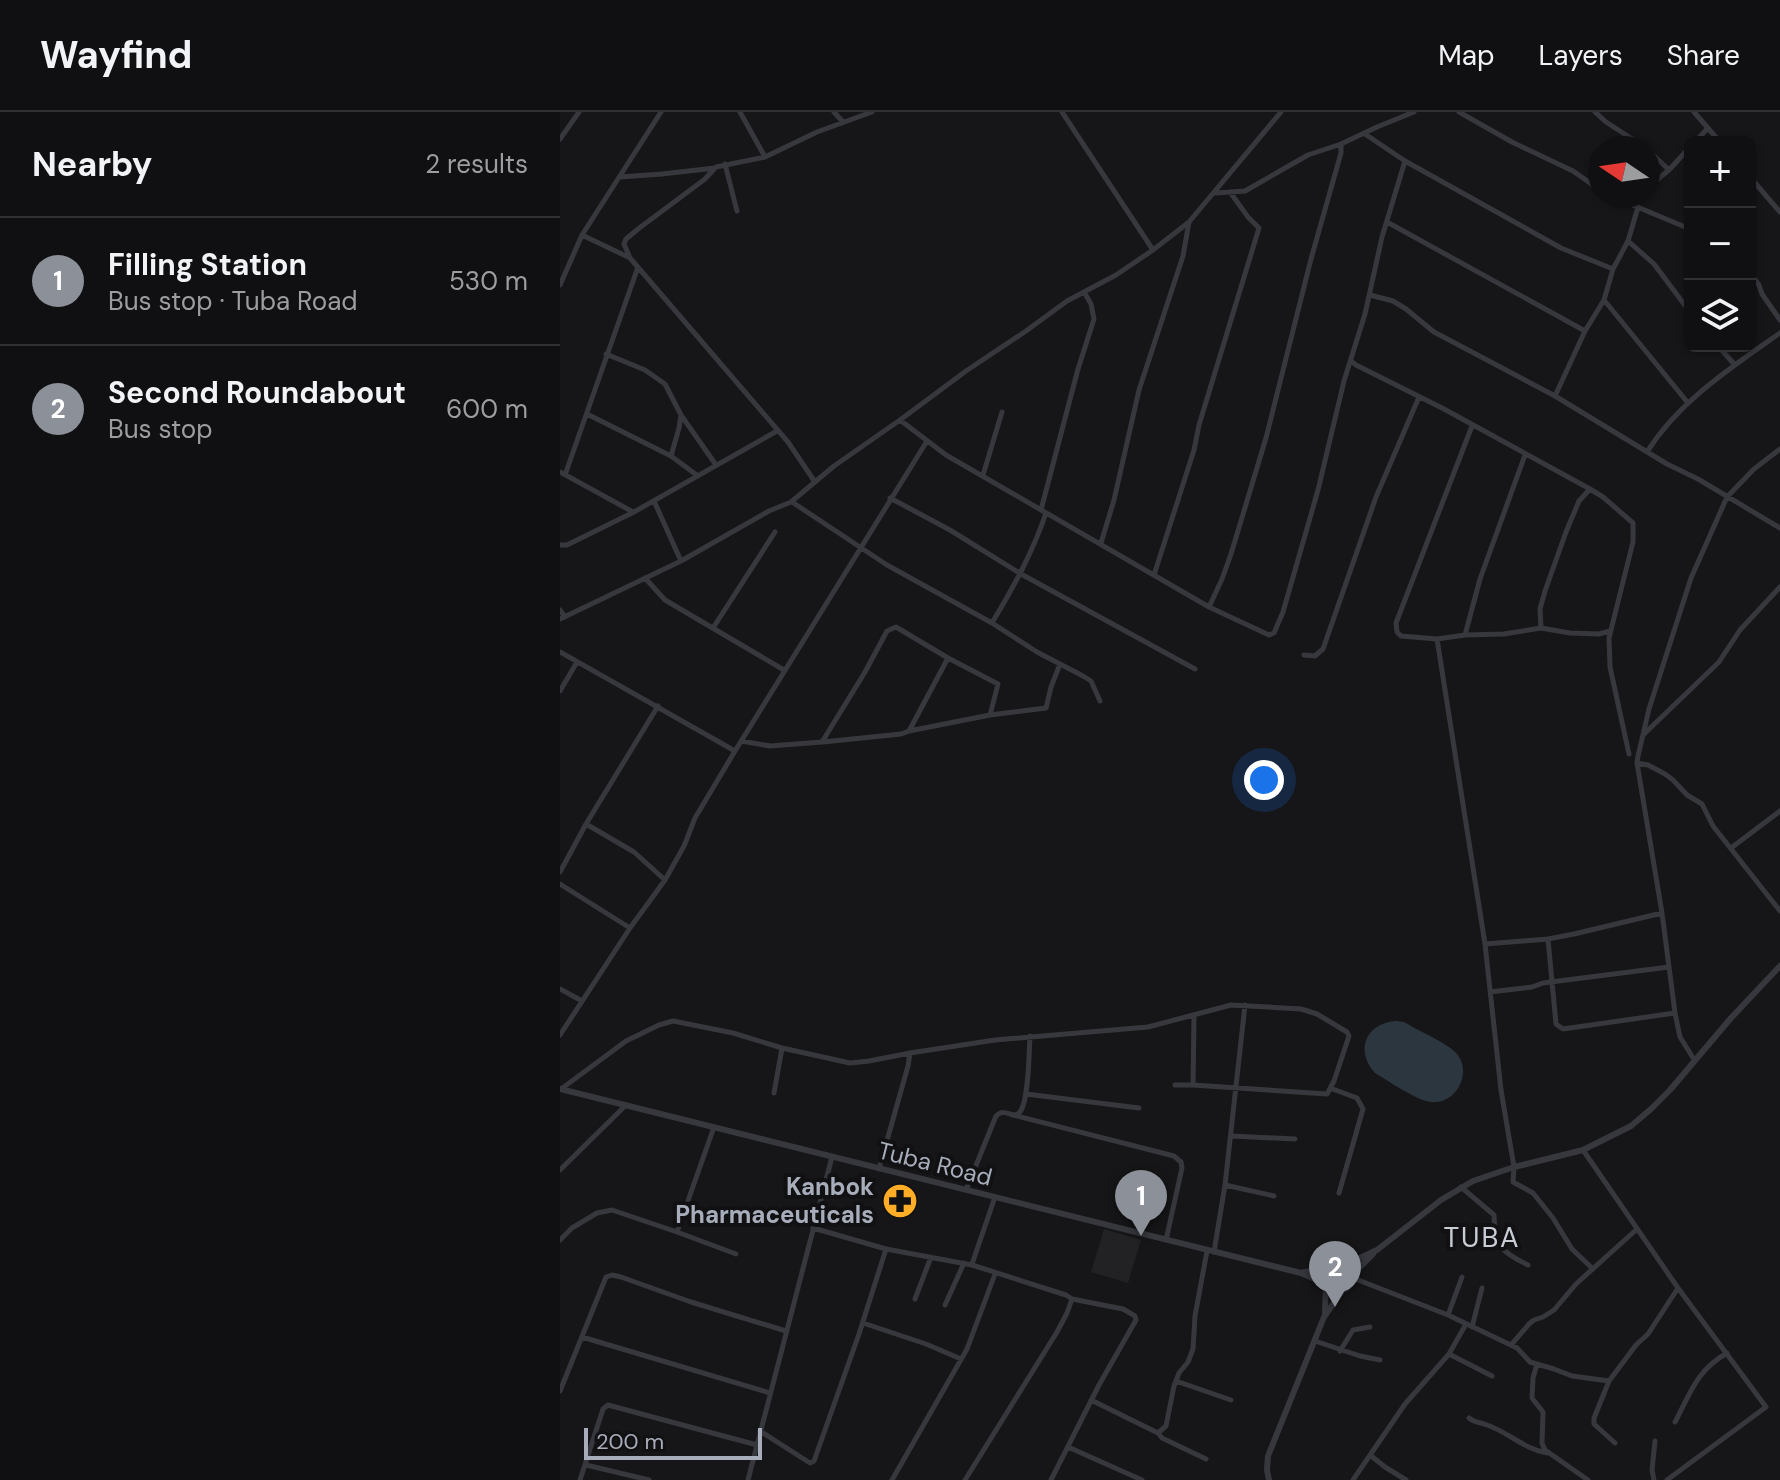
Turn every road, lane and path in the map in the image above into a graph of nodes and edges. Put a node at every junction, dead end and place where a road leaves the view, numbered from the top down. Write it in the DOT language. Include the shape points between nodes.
graph roads {
  1 [pos="579,112"];
  2 [pos="661,112"];
  3 [pos="740,112"];
  4 [pos="834,112"];
  5 [pos="872,112"];
  6 [pos="1062,112"];
  7 [pos="1281,112"];
  8 [pos="1414,112"];
  9 [pos="1459,112"];
  10 [pos="1595,112"];
  11 [pos="1694,112"];
  12 [pos="843,122"];
  13 [pos="1708,128"];
  14 [pos="1365,134"];
  15 [pos="1627,136"];
  16 [pos="1701,136"];
  17 [pos="1715,136"];
  18 [pos="560,139"];
  19 [pos="1341,144"];
  20 [pos="1684,154"];
  21 [pos="765,157"];
  22 [pos="1405,161"];
  23 [pos="1660,161"];
  24 [pos="725,164"];
  25 [pos="716,167"];
  26 [pos="1669,170"];
  27 [pos="620,177"];
  28 [pos="1660,177"];
  29 [pos="1588,182"];
  30 [pos="1756,184"];
  31 [pos="1230,192"];
  32 [pos="1215,193"];
  33 [pos="1638,208"];
  34 [pos="1640,208"];
  35 [pos="737,211"];
  36 [pos="1780,212"];
  37 [pos="1189,222"];
  38 [pos="1387,222"];
  39 [pos="1684,226"];
  40 [pos="582,235"];
  41 [pos="1628,241"];
  42 [pos="1153,250"];
  43 [pos="630,258"];
  44 [pos="638,267"];
  45 [pos="1613,269"];
  46 [pos="1755,280"];
  47 [pos="560,285"];
  48 [pos="1084,292"];
  49 [pos="1370,295"];
  50 [pos="1604,300"];
  51 [pos="1684,304"];
  52 [pos="1780,320"];
  53 [pos="1585,331"];
  54 [pos="1780,333"];
  55 [pos="1723,352"];
  56 [pos="606,354"];
  57 [pos="1351,360"];
  58 [pos="1735,365"];
  59 [pos="1555,396"];
  60 [pos="1419,397"];
  61 [pos="1688,403"];
  62 [pos="1002,412"];
  63 [pos="587,414"];
  64 [pos="681,415"];
  65 [pos="900,420"];
  66 [pos="1472,426"];
  67 [pos="777,431"];
  68 [pos="927,441"];
  69 [pos="1780,449"];
  70 [pos="1647,452"];
  71 [pos="1525,455"];
  72 [pos="671,456"];
  73 [pos="716,465"];
  74 [pos="562,473"];
  75 [pos="983,475"];
  76 [pos="698,476"];
  77 [pos="815,482"];
  78 [pos="1590,489"];
  79 [pos="1727,497"];
  80 [pos="890,498"];
  81 [pos="654,501"];
  82 [pos="791,502"];
  83 [pos="634,512"];
  84 [pos="1044,512"];
  85 [pos="1780,528"];
  86 [pos="775,532"];
  87 [pos="1101,543"];
  88 [pos="560,545"];
  89 [pos="861,549"];
  90 [pos="681,561"];
  91 [pos="1021,574"];
  92 [pos="1154,575"];
  93 [pos="645,578"];
  94 [pos="1780,587"];
  95 [pos="1209,607"];
  96 [pos="560,610"];
  97 [pos="563,618"];
  98 [pos="992,623"];
  99 [pos="713,628"];
  100 [pos="1541,628"];
  101 [pos="1610,631"];
  102 [pos="1465,635"];
  103 [pos="1437,639"];
  104 [pos="560,652"];
  105 [pos="1304,655"];
  106 [pos="948,658"];
  107 [pos="577,662"];
  108 [pos="1060,664"];
  109 [pos="1195,669"];
  110 [pos="784,670"];
  111 [pos="560,691"];
  112 [pos="1100,701"];
  113 [pos="658,706"];
  114 [pos="990,715"];
  115 [pos="909,731"];
  116 [pos="1642,736"];
  117 [pos="741,741"];
  118 [pos="822,742"];
  119 [pos="735,751"];
  120 [pos="1629,754"];
  121 [pos="1637,763"];
  122 [pos="1780,811"];
  123 [pos="586,824"];
  124 [pos="1731,848"];
  125 [pos="560,872"];
  126 [pos="665,880"];
  127 [pos="560,884"];
  128 [pos="1780,911"];
  129 [pos="1662,913"];
  130 [pos="630,928"];
  131 [pos="1548,939"];
  132 [pos="1485,944"];
  133 [pos="1780,966"];
  134 [pos="1669,967"];
  135 [pos="1551,982"];
  136 [pos="560,989"];
  137 [pos="1490,992"];
  138 [pos="582,1001"];
  139 [pos="1245,1005"];
  140 [pos="1675,1013"];
  141 [pos="1194,1016"];
  142 [pos="560,1035"];
  143 [pos="1030,1036"];
  144 [pos="782,1048"];
  145 [pos="910,1053"];
  146 [pos="1695,1062"];
  147 [pos="1175,1085"];
  148 [pos="1193,1085"];
  149 [pos="1236,1088"];
  150 [pos="1330,1088"];
  151 [pos="560,1089"];
  152 [pos="774,1093"];
  153 [pos="1026,1094"];
  154 [pos="627,1104"];
  155 [pos="1139,1108"];
  156 [pos="1013,1115"];
  157 [pos="714,1127"];
  158 [pos="1231,1136"];
  159 [pos="1295,1139"];
  160 [pos="1583,1150"];
  161 [pos="832,1157"];
  162 [pos="1514,1167"];
  163 [pos="879,1169"];
  164 [pos="560,1170"];
  165 [pos="1225,1185"];
  166 [pos="1461,1187"];
  167 [pos="966,1190"];
  168 [pos="1339,1193"];
  169 [pos="1274,1196"];
  170 [pos="995,1197"];
  171 [pos="813,1228"];
  172 [pos="1637,1229"];
  173 [pos="677,1232"];
  174 [pos="560,1240"];
  175 [pos="1166,1241"];
  176 [pos="886,1249"];
  177 [pos="1377,1250"];
  178 [pos="1210,1252"];
  179 [pos="736,1254"];
  180 [pos="931,1257"];
  181 [pos="1343,1262"];
  182 [pos="964,1263"];
  183 [pos="972,1265"];
  184 [pos="1528,1265"];
  185 [pos="1326,1267"];
  186 [pos="1593,1269"];
  187 [pos="1301,1273"];
  188 [pos="995,1274"];
  189 [pos="1353,1276"];
  190 [pos="1462,1277"];
  191 [pos="1325,1284"];
  192 [pos="1482,1288"];
  193 [pos="1678,1288"];
  194 [pos="1342,1291"];
  195 [pos="915,1299"];
  196 [pos="1072,1299"];
  197 [pos="945,1305"];
  198 [pos="1448,1315"];
  199 [pos="1324,1317"];
  200 [pos="863,1323"];
  201 [pos="1469,1325"];
  202 [pos="1370,1327"];
  203 [pos="786,1331"];
  204 [pos="582,1337"];
  205 [pos="1315,1341"];
  206 [pos="1511,1345"];
  207 [pos="1340,1351"];
  208 [pos="1727,1353"];
  209 [pos="1449,1354"];
  210 [pos="961,1359"];
  211 [pos="1380,1360"];
  212 [pos="1537,1364"];
  213 [pos="1492,1376"];
  214 [pos="1176,1381"];
  215 [pos="1609,1381"];
  216 [pos="560,1391"];
  217 [pos="770,1393"];
  218 [pos="1091,1400"];
  219 [pos="1231,1400"];
  220 [pos="1469,1418"];
  221 [pos="1675,1422"];
  222 [pos="760,1431"];
  223 [pos="1158,1433"];
  224 [pos="1655,1441"];
  225 [pos="1615,1443"];
  226 [pos="757,1445"];
  227 [pos="1068,1447"];
  228 [pos="1548,1453"];
  229 [pos="1370,1455"];
  230 [pos="1206,1459"];
  231 [pos="586,1465"];
  232 [pos="580,1480"];
  233 [pos="649,1480"];
  234 [pos="748,1480"];
  235 [pos="892,1480"];
  236 [pos="965,1480"];
  237 [pos="1051,1480"];
  238 [pos="1142,1480"];
  239 [pos="1269,1480"];
  240 [pos="1353,1480"];
  241 [pos="1406,1480"];
  242 [pos="1588,1480"];
  243 [pos="1654,1480"];
  244 [pos="1667,1480"];
  1 -- 18 [label="street"];
  2 -- 27 [label="street"];
  3 -- 21 [label="street"];
  4 -- 12 [label="street"];
  5 -- 12 [label="street"];
  6 -- 42 [label="street"];
  7 -- 32 [label="street"];
  8 -- 14 [label="street"];
  9 -- 29 [label="street"];
  10 -- 15 [label="street"];
  11 -- 13 [label="street"];
  12 -- 21 [label="street"];
  13 -- 16 [label="street"];
  13 -- 17 [label="street"];
  14 -- 19 [label="street"];
  14 -- 22 [label="street"];
  19 -- 31 [label="street" via="1308,155 1245,191"];
  19 -- 95 [label="street" via="1266,438"];
  20 -- 26 [label="street"];
  21 -- 24 [label="street"];
  22 -- 38 [label="street"];
  22 -- 45 [label="street" via="1561,248"];
  23 -- 26 [label="street"];
  24 -- 25 [label="street"];
  24 -- 35 [label="street"];
  25 -- 27 [label="street"];
  25 -- 43 [label="street" via="626,239"];
  26 -- 28 [label="street"];
  27 -- 40 [label="street"];
  30 -- 36 [label="street"];
  31 -- 32 [label="street"];
  31 -- 92 [label="street" via="1259,228"];
  32 -- 37 [label="street"];
  33 -- 41 [label="street"];
  34 -- 39 [label="street"];
  37 -- 42 [label="street"];
  37 -- 87 [label="street"];
  38 -- 49 [label="street"];
  38 -- 53 [label="street"];
  40 -- 43 [label="street"];
  40 -- 47 [label="street"];
  41 -- 45 [label="street"];
  41 -- 51 [label="street" via="1654,264"];
  42 -- 48 [label="street"];
  43 -- 44 [label="street"];
  44 -- 56 [label="street"];
  44 -- 67 [label="street"];
  45 -- 50 [label="street"];
  46 -- 52 [label="street"];
  48 -- 65 [label="street"];
  48 -- 84 [label="street" via="1094,319"];
  49 -- 57 [label="street"];
  49 -- 59 [label="street" via="1393,301 1434,332"];
  50 -- 53 [label="street"];
  50 -- 61 [label="street"];
  53 -- 59 [label="street"];
  54 -- 58 [label="street"];
  55 -- 58 [label="street"];
  56 -- 63 [label="street"];
  56 -- 64 [label="street" via="665,384"];
  57 -- 60 [label="street"];
  57 -- 95 [label="street" via="1274,633"];
  58 -- 61 [label="street"];
  59 -- 70 [label="street"];
  60 -- 66 [label="street"];
  60 -- 105 [label="street" via="1376,497 1323,649 1315,656"];
  61 -- 70 [label="street"];
  62 -- 75 [label="street"];
  63 -- 72 [label="street"];
  63 -- 74 [label="street"];
  64 -- 72 [label="street"];
  64 -- 73 [label="street"];
  65 -- 68 [label="street"];
  65 -- 77 [label="street"];
  66 -- 71 [label="street"];
  66 -- 103 [label="street" via="1396,623 1401,636"];
  67 -- 73 [label="street"];
  67 -- 77 [label="street"];
  68 -- 75 [label="street"];
  68 -- 80 [label="street"];
  69 -- 79 [label="street"];
  70 -- 79 [label="street"];
  71 -- 78 [label="street"];
  71 -- 102 [label="street"];
  72 -- 76 [label="street"];
  73 -- 76 [label="street"];
  74 -- 83 [label="street"];
  75 -- 84 [label="street"];
  76 -- 81 [label="street"];
  77 -- 82 [label="street"];
  78 -- 100 [label="street" via="1575,509 1545,591"];
  78 -- 101 [label="street" via="1633,523"];
  79 -- 85 [label="street"];
  79 -- 116 [label="street" via="1691,578"];
  80 -- 89 [label="street"];
  80 -- 91 [label="street"];
  81 -- 83 [label="street"];
  81 -- 90 [label="street"];
  82 -- 89 [label="street"];
  82 -- 90 [label="street"];
  83 -- 88 [label="street"];
  84 -- 87 [label="street"];
  84 -- 91 [label="street"];
  86 -- 99 [label="street"];
  87 -- 92 [label="street"];
  89 -- 98 [label="street"];
  89 -- 110 [label="street"];
  90 -- 93 [label="street"];
  91 -- 98 [label="street"];
  91 -- 109 [label="street"];
  92 -- 95 [label="street"];
  93 -- 97 [label="street"];
  93 -- 99 [label="street" via="665,600"];
  94 -- 116 [label="street" via="1719,662"];
  96 -- 97 [label="street"];
  98 -- 108 [label="street"];
  99 -- 110 [label="street"];
  100 -- 101 [label="street"];
  100 -- 102 [label="street"];
  101 -- 120 [label="street" via="1610,667"];
  102 -- 103 [label="street"];
  103 -- 132 [label="street"];
  104 -- 107 [label="street"];
  106 -- 114 [label="street" via="998,684"];
  106 -- 115 [label="street"];
  106 -- 118 [label="street" via="896,627 887,631"];
  107 -- 111 [label="street"];
  107 -- 113 [label="street"];
  108 -- 112 [label="street" via="1091,681"];
  108 -- 114 [label="street" via="1046,708"];
  110 -- 117 [label="street"];
  113 -- 119 [label="street"];
  113 -- 123 [label="street"];
  114 -- 115 [label="street"];
  115 -- 118 [label="street"];
  116 -- 121 [label="street"];
  117 -- 118 [label="street" via="770,746"];
  117 -- 119 [label="street"];
  119 -- 126 [label="street"];
  121 -- 124 [label="street" via="1665,774 1702,804"];
  121 -- 129 [label="street"];
  122 -- 124 [label="street"];
  123 -- 125 [label="street"];
  123 -- 126 [label="street" via="634,852"];
  124 -- 128 [label="street"];
  126 -- 130 [label="street"];
  127 -- 130 [label="street"];
  129 -- 131 [label="street"];
  129 -- 134 [label="street"];
  130 -- 138 [label="street"];
  131 -- 132 [label="street"];
  131 -- 135 [label="street"];
  132 -- 137 [label="street"];
  133 -- 146 [label="street"];
  134 -- 135 [label="street"];
  134 -- 140 [label="street"];
  135 -- 137 [label="street"];
  135 -- 140 [label="street" via="1556,1024 1563,1029"];
  136 -- 138 [label="street"];
  137 -- 162 [label="street"];
  138 -- 142 [label="street"];
  139 -- 141 [label="street"];
  139 -- 149 [label="street"];
  139 -- 150 [label="street" via="1301,1009 1347,1032"];
  140 -- 146 [label="street" via="1680,1037"];
  141 -- 143 [label="street" via="1148,1027"];
  141 -- 148 [label="street"];
  143 -- 145 [label="street"];
  143 -- 153 [label="street"];
  144 -- 145 [label="street" via="850,1063"];
  144 -- 151 [label="street" via="673,1021 626,1041"];
  144 -- 152 [label="street"];
  145 -- 163 [label="street"];
  146 -- 160 [label="street" via="1631,1126"];
  147 -- 148 [label="street"];
  148 -- 149 [label="street"];
  149 -- 150 [label="street" via="1327,1094"];
  149 -- 158 [label="street"];
  150 -- 168 [label="street" via="1357,1098 1363,1109"];
  151 -- 154 [label="street, Tuba Road"];
  153 -- 155 [label="street"];
  153 -- 156 [label="street" via="1019,1113"];
  154 -- 157 [label="street, Tuba Road"];
  154 -- 164 [label="street"];
  156 -- 167 [label="street" via="996,1116"];
  156 -- 175 [label="street" via="1174,1156 1182,1168"];
  157 -- 161 [label="street, Tuba Road"];
  157 -- 173 [label="street"];
  158 -- 159 [label="street"];
  158 -- 165 [label="street"];
  160 -- 162 [label="street"];
  160 -- 172 [label="street"];
  161 -- 163 [label="street, Tuba Road"];
  161 -- 171 [label="street"];
  162 -- 166 [label="street"];
  162 -- 186 [label="street" via="1514,1184 1533,1193 1572,1249"];
  163 -- 167 [label="street, Tuba Road"];
  165 -- 169 [label="street"];
  165 -- 178 [label="street"];
  166 -- 177 [label="street"];
  166 -- 184 [label="street" via="1494,1215 1507,1256"];
  167 -- 170 [label="street, Tuba Road"];
  170 -- 175 [label="street, Tuba Road"];
  170 -- 183 [label="street"];
  171 -- 176 [label="street"];
  171 -- 203 [label="street"];
  172 -- 186 [label="street"];
  172 -- 193 [label="street"];
  173 -- 174 [label="street" via="612,1210 597,1213"];
  173 -- 179 [label="street"];
  175 -- 178 [label="street, Tuba Road"];
  176 -- 180 [label="street"];
  176 -- 200 [label="street"];
  177 -- 181 [label="street"];
  177 -- 189 [label="street"];
  178 -- 187 [label="street, Tuba Road"];
  178 -- 214 [label="street" via="1193,1349"];
  180 -- 182 [label="street"];
  180 -- 195 [label="street"];
  181 -- 185 [label="street"];
  181 -- 189 [label="street"];
  182 -- 183 [label="street"];
  182 -- 197 [label="street"];
  183 -- 188 [label="street"];
  185 -- 187 [label="street"];
  185 -- 191 [label="street"];
  186 -- 206 [label="street"];
  187 -- 191 [label="street, Tuba Road"];
  188 -- 196 [label="street"];
  188 -- 210 [label="street"];
  189 -- 194 [label="street"];
  189 -- 198 [label="street"];
  190 -- 198 [label="street"];
  191 -- 194 [label="street"];
  191 -- 199 [label="street"];
  192 -- 201 [label="street"];
  193 -- 208 [label="street"];
  193 -- 215 [label="street"];
  194 -- 199 [label="street"];
  196 -- 218 [label="street" via="1123,1309 1136,1320"];
  196 -- 236 [label="street"];
  198 -- 201 [label="street"];
  199 -- 205 [label="street"];
  200 -- 210 [label="street"];
  200 -- 222 [label="street" via="814,1461"];
  201 -- 206 [label="street"];
  201 -- 209 [label="street"];
  202 -- 207 [label="street" via="1349,1332"];
  203 -- 204 [label="street" via="612,1275 606,1277"];
  203 -- 217 [label="street"];
  204 -- 216 [label="street"];
  204 -- 217 [label="street"];
  205 -- 207 [label="street"];
  205 -- 239 [label="street" via="1268,1456"];
  206 -- 212 [label="street"];
  207 -- 211 [label="street"];
  208 -- 221 [label="street" via="1701,1372"];
  208 -- 244 [label="street" via="1766,1407"];
  209 -- 213 [label="street"];
  209 -- 229 [label="street"];
  210 -- 235 [label="street"];
  212 -- 215 [label="street"];
  212 -- 228 [label="street" via="1532,1398 1543,1412 1542,1443"];
  214 -- 219 [label="street"];
  214 -- 223 [label="street" via="1166,1426"];
  215 -- 225 [label="street" via="1594,1424"];
  217 -- 222 [label="street"];
  218 -- 223 [label="street"];
  218 -- 227 [label="street"];
  220 -- 228 [label="street"];
  222 -- 226 [label="street"];
  223 -- 230 [label="street"];
  224 -- 243 [label="street"];
  226 -- 231 [label="street" via="608,1405"];
  226 -- 234 [label="street"];
  227 -- 237 [label="street"];
  227 -- 238 [label="street"];
  228 -- 242 [label="street"];
  229 -- 240 [label="street"];
  229 -- 241 [label="street"];
  231 -- 232 [label="street"];
  231 -- 233 [label="street"];
}
